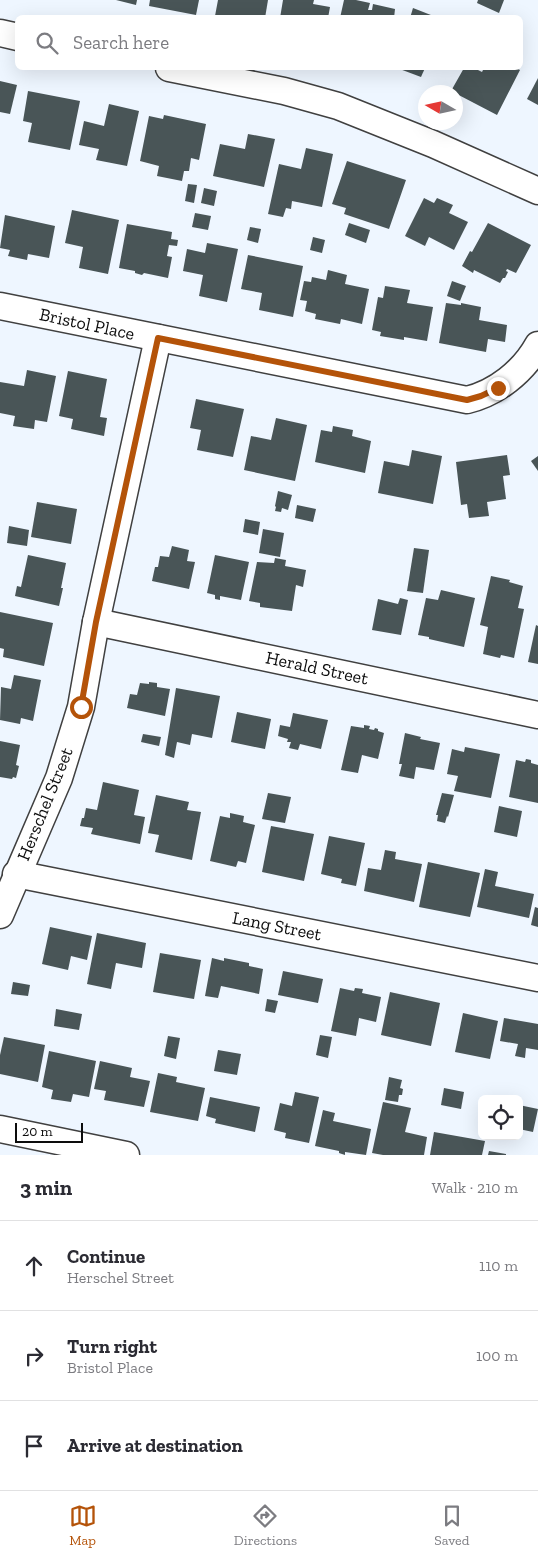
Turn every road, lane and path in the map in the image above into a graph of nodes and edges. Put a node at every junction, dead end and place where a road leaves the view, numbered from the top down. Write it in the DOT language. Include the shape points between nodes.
graph roads {
  1 [pos="0,33"];
  2 [pos="15,36"];
  3 [pos="179,70"];
  4 [pos="538,191"];
  5 [pos="0,306"];
  6 [pos="158,338"];
  7 [pos="538,345"];
  8 [pos="96,622"];
  9 [pos="538,715"];
  10 [pos="16,874"];
  11 [pos="0,915"];
  12 [pos="538,978"];
  13 [pos="0,1129"];
  14 [pos="126,1155"];
  1 -- 2 [label="street"];
  3 -- 4 [label="street" via="284,91 338,106"];
  5 -- 6 [label="street, Bristol Place"];
  6 -- 7 [label="street, Bristol Place" via="467,400 498,388"];
  6 -- 8 [label="street, Herschel Street"];
  8 -- 9 [label="street, Herald Street"];
  8 -- 10 [label="street, Herschel Street" via="81,707 59,778"];
  10 -- 11 [label="street, Herschel Street"];
  10 -- 12 [label="street, Lang Street"];
  13 -- 14 [label="street"];
}
